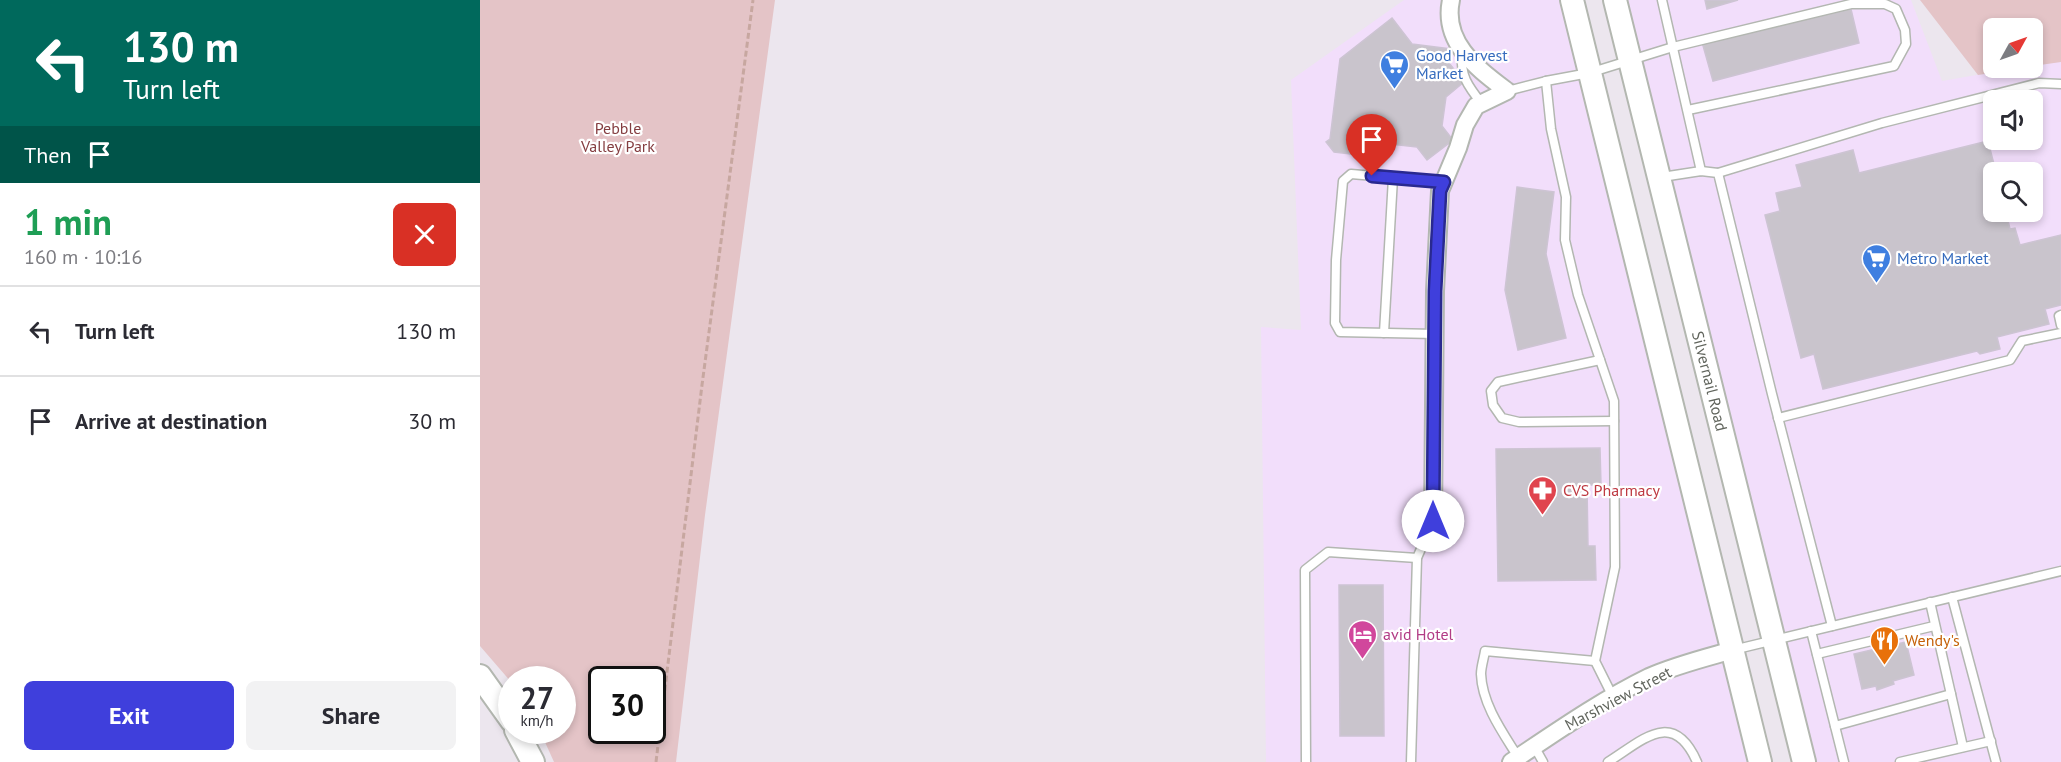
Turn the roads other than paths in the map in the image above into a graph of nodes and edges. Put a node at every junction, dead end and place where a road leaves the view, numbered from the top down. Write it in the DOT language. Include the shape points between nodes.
graph roads {
  1 [pos="1450,0"];
  2 [pos="1572,0"];
  3 [pos="1615,0"];
  4 [pos="1662,0"];
  5 [pos="1673,47"];
  6 [pos="1462,52"];
  7 [pos="1631,61"];
  8 [pos="1589,73"];
  9 [pos="1546,81"];
  10 [pos="2061,84"];
  11 [pos="1507,91"];
  12 [pos="1482,104"];
  13 [pos="1688,110"];
  14 [pos="1701,171"];
  15 [pos="1718,173"];
  16 [pos="1393,178"];
  17 [pos="1660,178"];
  18 [pos="1444,182"];
  19 [pos="2061,315"];
  20 [pos="2061,325"];
  21 [pos="1384,333"];
  22 [pos="2061,333"];
  23 [pos="1435,334"];
  24 [pos="1600,360"];
  25 [pos="1778,418"];
  26 [pos="1614,421"];
  27 [pos="1433,521"];
  28 [pos="1417,558"];
  29 [pos="2061,571"];
  30 [pos="1952,597"];
  31 [pos="1930,602"];
  32 [pos="1832,626"];
  33 [pos="1934,626"];
  34 [pos="1811,631"];
  35 [pos="1773,640"];
  36 [pos="1733,650"];
  37 [pos="1817,654"];
  38 [pos="1595,661"];
  39 [pos="480,676"];
  40 [pos="1951,694"];
  41 [pos="1614,697"];
  42 [pos="498,701"];
  43 [pos="1835,726"];
  44 [pos="1991,741"];
  45 [pos="523,744"];
  46 [pos="1534,746"];
  47 [pos="1963,747"];
  48 [pos="1515,760"];
  49 [pos="533,762"];
  50 [pos="1306,762"];
  51 [pos="1411,762"];
  52 [pos="1543,762"];
  53 [pos="1608,762"];
  54 [pos="1697,762"];
  55 [pos="1760,762"];
  56 [pos="1804,762"];
  57 [pos="1844,762"];
  58 [pos="1900,762"];
  59 [pos="1996,762"];
  1 -- 6 [label="street" via="1451,25"];
  2 -- 8 [label="street"];
  3 -- 7 [label="street, Silvernail Road"];
  4 -- 5 [label="lane"];
  5 -- 7 [label="lane"];
  5 -- 13 [label="lane"];
  5 -- 13 [label="lane" via="1851,4 1877,3 1896,9 1905,30 1906,44 1894,66"];
  6 -- 11 [label="street"];
  6 -- 12 [label="lane" via="1461,67"];
  7 -- 8 [label="lane"];
  7 -- 17 [label="street, Silvernail Road"];
  8 -- 9 [label="lane"];
  8 -- 36 [label="street"];
  9 -- 11 [label="lane"];
  9 -- 24 [label="lane" via="1551,129 1566,197 1565,240"];
  10 -- 15 [label="lane" via="2039,83 1882,123"];
  11 -- 12 [label="street"];
  12 -- 18 [label="street" via="1476,106 1465,125"];
  13 -- 14 [label="lane"];
  14 -- 15 [label="lane"];
  14 -- 17 [label="lane"];
  15 -- 25 [label="lane"];
  16 -- 18 [label="lane"];
  16 -- 21 [label="lane"];
  16 -- 21 [label="lane" via="1351,174 1343,181 1336,260 1335,323 1340,332"];
  17 -- 35 [label="street, Silvernail Road"];
  18 -- 23 [label="street" via="1440,191"];
  19 -- 20 [label="lane"];
  21 -- 23 [label="lane"];
  22 -- 25 [label="lane" via="2022,341 2010,360"];
  23 -- 27 [label="street"];
  24 -- 26 [label="lane" via="1614,400"];
  24 -- 26 [label="lane" via="1498,382 1491,391 1493,405 1502,418 1519,422"];
  25 -- 32 [label="lane"];
  26 -- 38 [label="lane" via="1615,567"];
  27 -- 28 [label="lane"];
  28 -- 50 [label="lane" via="1328,552 1305,570"];
  28 -- 51 [label="lane"];
  29 -- 30 [label="lane"];
  30 -- 31 [label="lane"];
  30 -- 44 [label="lane"];
  31 -- 32 [label="lane"];
  31 -- 33 [label="lane"];
  32 -- 34 [label="lane"];
  33 -- 37 [label="lane"];
  33 -- 40 [label="lane"];
  34 -- 35 [label="lane"];
  34 -- 37 [label="lane"];
  35 -- 36 [label="lane"];
  35 -- 56 [label="street, Silvernail Road"];
  36 -- 41 [label="street, Marshview Street" via="1650,677"];
  36 -- 55 [label="street"];
  37 -- 43 [label="lane"];
  38 -- 41 [label="lane"];
  38 -- 48 [label="lane" via="1485,651 1481,675 1486,697"];
  39 -- 42 [label="street"];
  40 -- 43 [label="lane"];
  40 -- 47 [label="lane"];
  41 -- 46 [label="street, Marshview Street"];
  43 -- 57 [label="lane"];
  44 -- 47 [label="lane"];
  44 -- 59 [label="lane"];
  45 -- 49 [label="street"];
  46 -- 48 [label="street, Marshview Street"];
  46 -- 52 [label="lane"];
  47 -- 58 [label="lane"];
  53 -- 54 [label="lane" via="1647,738 1671,731 1686,742"];
}
